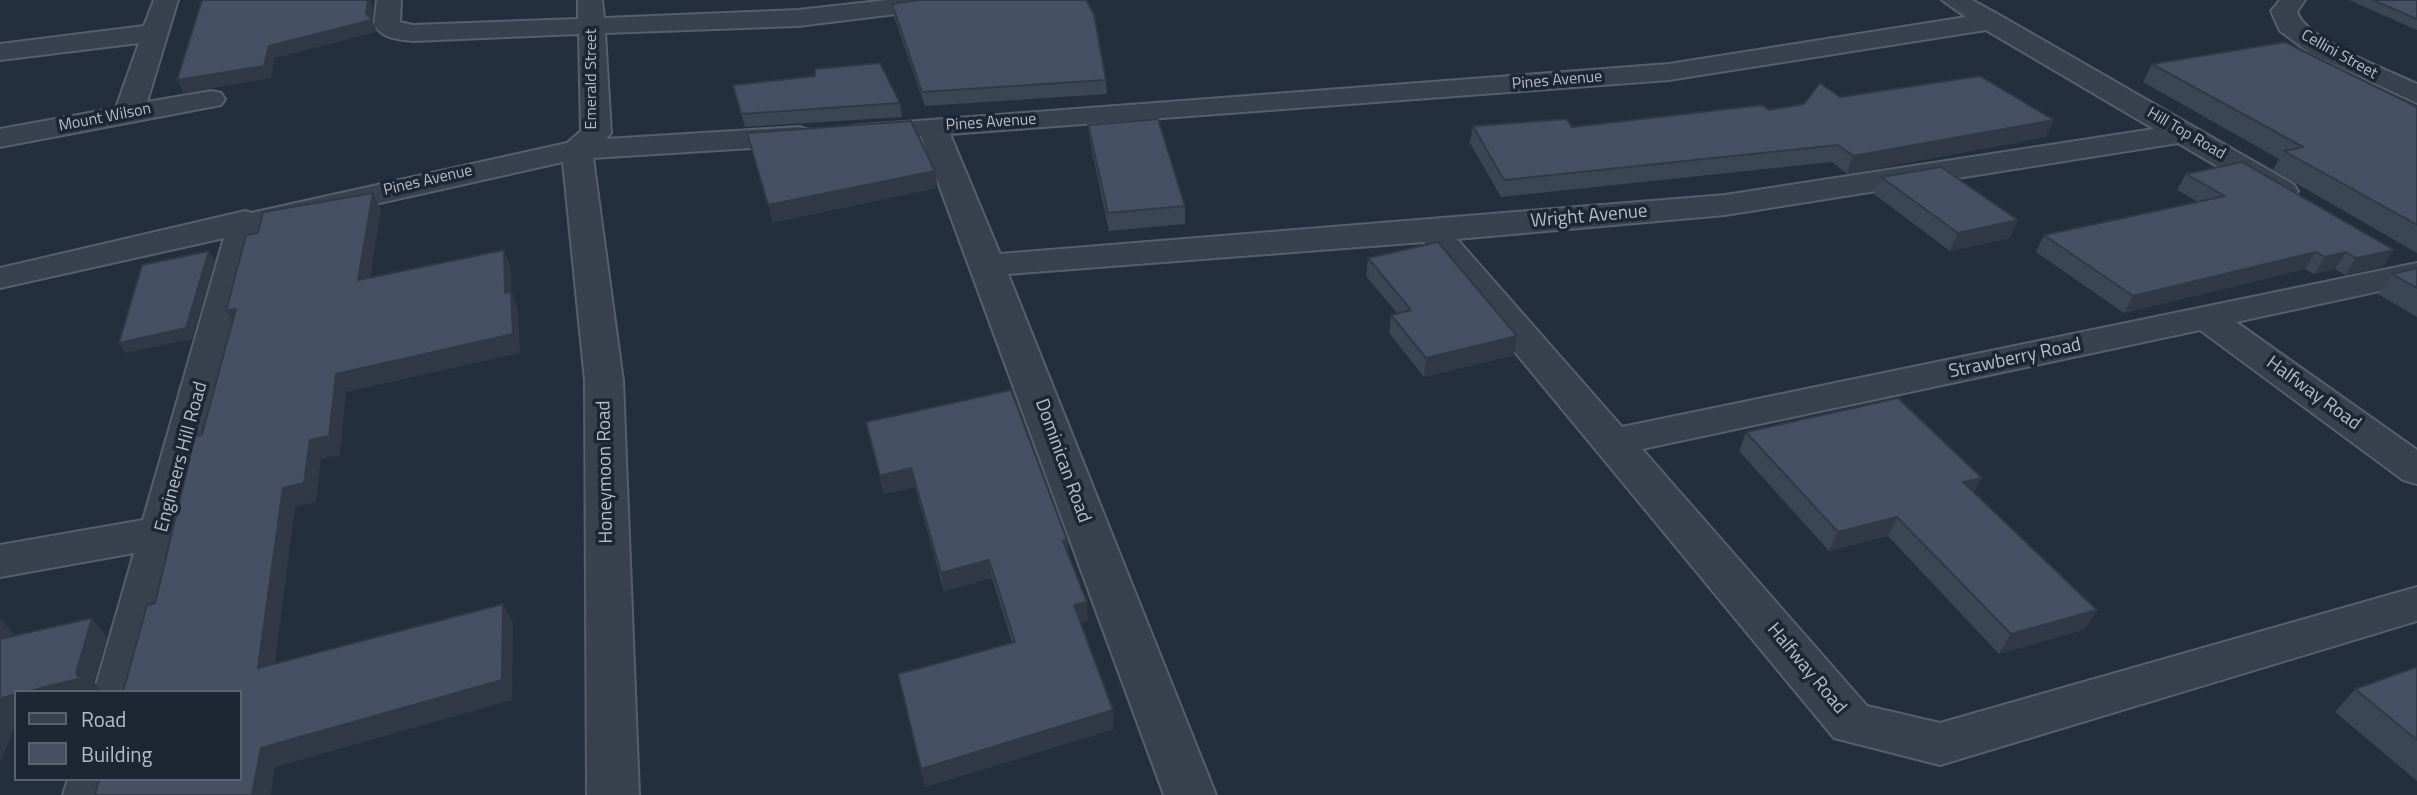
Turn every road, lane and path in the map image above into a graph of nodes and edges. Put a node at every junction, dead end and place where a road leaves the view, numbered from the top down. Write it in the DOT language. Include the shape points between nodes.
graph roads {
  1 [pos="166,0"];
  2 [pos="389,0"];
  3 [pos="590,0"];
  4 [pos="953,0"];
  5 [pos="1954,0"];
  6 [pos="2293,0"];
  7 [pos="1992,22"];
  8 [pos="592,28"];
  9 [pos="155,33"];
  10 [pos="0,52"];
  11 [pos="2417,95"];
  12 [pos="211,99"];
  13 [pos="129,113"];
  14 [pos="932,127"];
  15 [pos="2184,133"];
  16 [pos="0,138"];
  17 [pos="576,150"];
  18 [pos="2301,202"];
  19 [pos="245,221"];
  20 [pos="1433,231"];
  21 [pos="2382,250"];
  22 [pos="989,265"];
  23 [pos="2417,272"];
  24 [pos="0,278"];
  25 [pos="2208,319"];
  26 [pos="1612,442"];
  27 [pos="2417,470"];
  28 [pos="162,532"];
  29 [pos="0,561"];
  30 [pos="2417,604"];
  31 [pos="119,690"];
  32 [pos="614,795"];
  33 [pos="1190,795"];
  1 -- 9 [label="street"];
  2 -- 8 [label="street" via="387,25 395,31"];
  3 -- 8 [label="street, Emerald Street"];
  4 -- 8 [label="street" via="798,18"];
  5 -- 7 [label="street, Hill Top Road"];
  6 -- 11 [label="street, Cellini Street" via="2284,11 2288,26 2319,47"];
  7 -- 14 [label="street, Pines Avenue" via="1669,72"];
  7 -- 15 [label="street, Hill Top Road"];
  8 -- 17 [label="street, Emerald Street" via="596,133"];
  9 -- 10 [label="street"];
  9 -- 13 [label="street"];
  12 -- 13 [label="street, Mount Wilson"];
  13 -- 16 [label="street, Mount Wilson"];
  14 -- 17 [label="street, Pines Avenue"];
  14 -- 22 [label="street, Dominican Road"];
  15 -- 18 [label="street, Hill Top Road"];
  15 -- 20 [label="street, Wright Avenue" via="1726,205"];
  17 -- 19 [label="street, Pines Avenue"];
  17 -- 32 [label="street, Honeymoon Road" via="604,381"];
  19 -- 24 [label="street, Pines Avenue"];
  19 -- 28 [label="street, Engineers Hill Road"];
  20 -- 22 [label="street, Wright Avenue"];
  20 -- 26 [label="street, Halfway Road"];
  21 -- 23 [label="street"];
  22 -- 33 [label="street, Dominican Road"];
  23 -- 25 [label="street, Strawberry Road"];
  25 -- 26 [label="street, Strawberry Road"];
  25 -- 27 [label="street, Halfway Road"];
  26 -- 30 [label="street, Halfway Road" via="1852,723 1940,744"];
  28 -- 29 [label="street"];
  28 -- 31 [label="street, Engineers Hill Road"];
}
